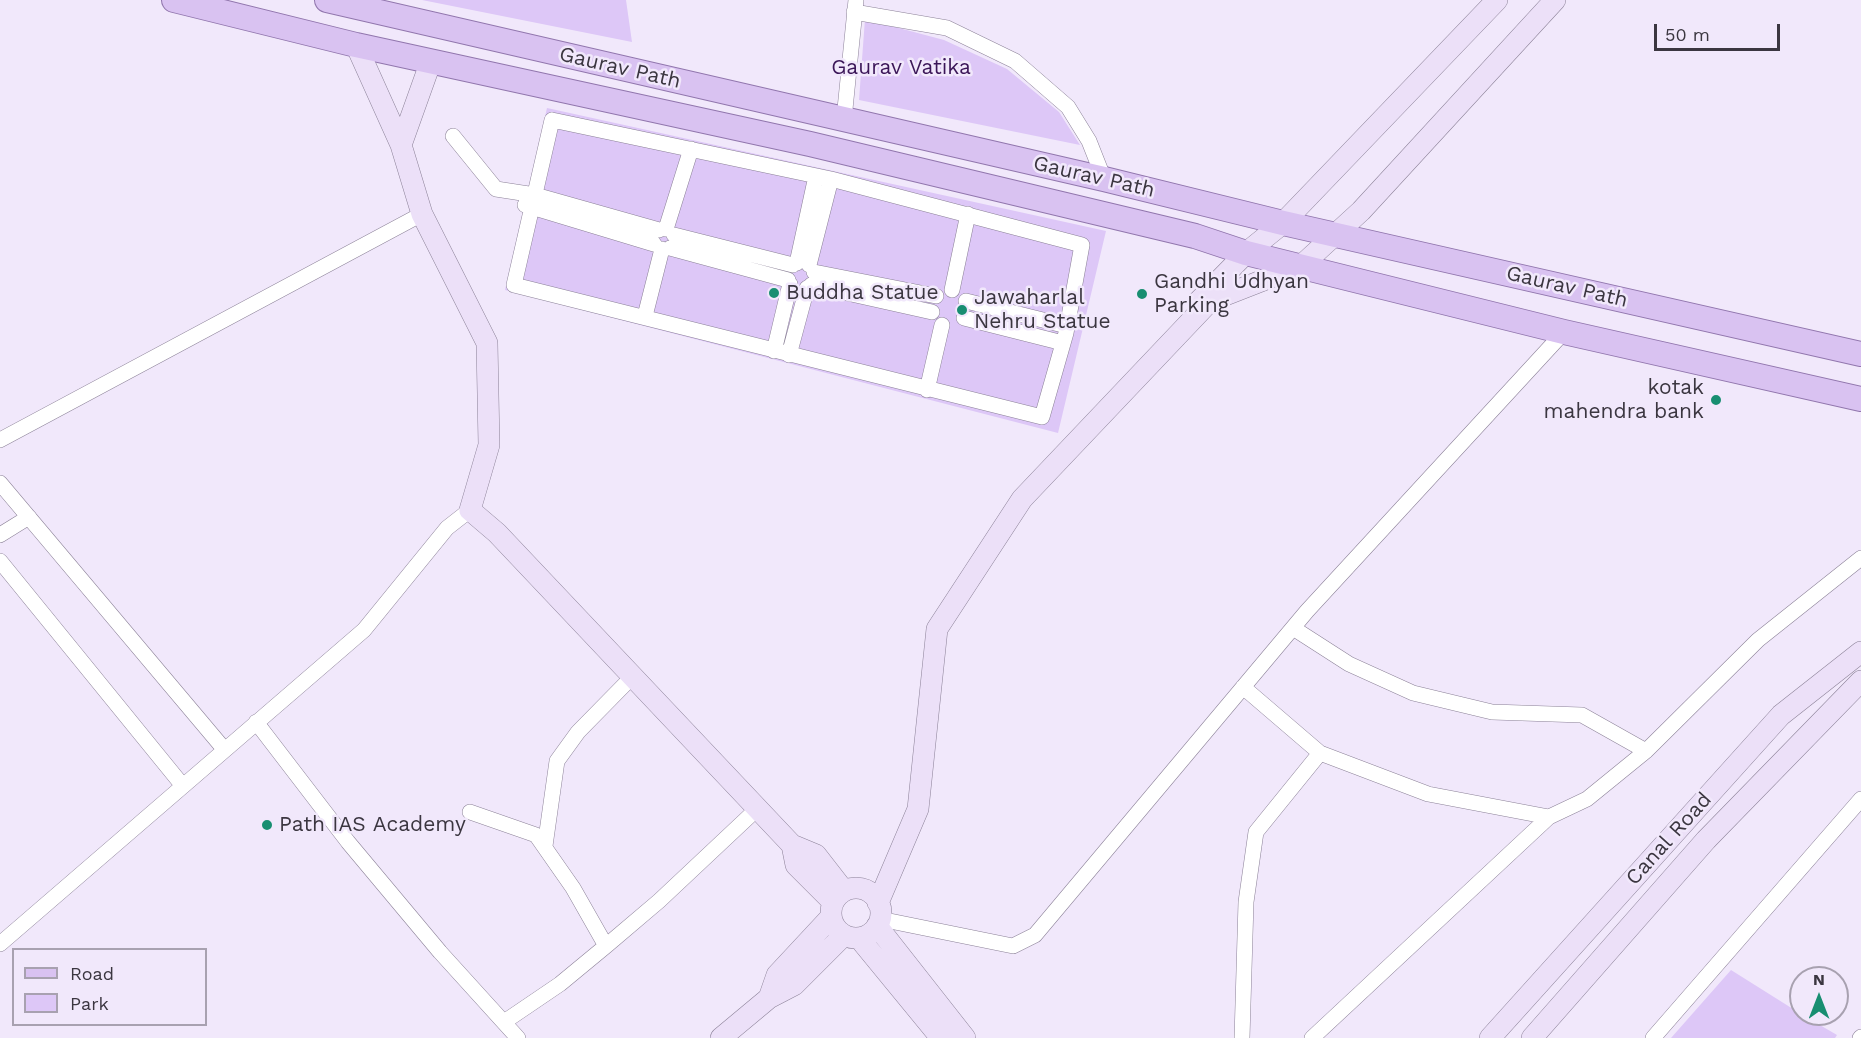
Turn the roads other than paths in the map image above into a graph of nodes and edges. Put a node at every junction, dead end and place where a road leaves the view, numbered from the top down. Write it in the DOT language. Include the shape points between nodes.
graph roads {
  1 [pos="174,0"];
  2 [pos="327,0"];
  3 [pos="1497,0"];
  4 [pos="1555,0"];
  5 [pos="855,6"];
  6 [pos="356,45"];
  7 [pos="431,62"];
  8 [pos="844,119"];
  9 [pos="453,136"];
  10 [pos="401,145"];
  11 [pos="691,149"];
  12 [pos="824,178"];
  13 [pos="1104,179"];
  14 [pos="534,202"];
  15 [pos="422,214"];
  16 [pos="968,214"];
  17 [pos="1283,223"];
  18 [pos="1335,235"];
  19 [pos="664,239"];
  20 [pos="1246,253"];
  21 [pos="1302,265"];
  22 [pos="805,273"];
  23 [pos="952,291"];
  24 [pos="936,296"];
  25 [pos="966,301"];
  26 [pos="932,312"];
  27 [pos="645,316"];
  28 [pos="964,318"];
  29 [pos="942,325"];
  30 [pos="1564,332"];
  31 [pos="1068,333"];
  32 [pos="782,353"];
  33 [pos="1861,354"];
  34 [pos="927,390"];
  35 [pos="1861,399"];
  36 [pos="0,440"];
  37 [pos="0,483"];
  38 [pos="470,510"];
  39 [pos="29,517"];
  40 [pos="0,536"];
  41 [pos="1861,558"];
  42 [pos="0,561"];
  43 [pos="1293,628"];
  44 [pos="1861,652"];
  45 [pos="633,676"];
  46 [pos="1861,681"];
  47 [pos="1243,687"];
  48 [pos="256,722"];
  49 [pos="225,749"];
  50 [pos="1646,751"];
  51 [pos="1320,753"];
  52 [pos="183,786"];
  53 [pos="1861,799"];
  54 [pos="758,808"];
  55 [pos="470,812"];
  56 [pos="1549,817"];
  57 [pos="545,846"];
  58 [pos="836,903"];
  59 [pos="876,910"];
  60 [pos="852,937"];
  61 [pos="0,944"];
  62 [pos="606,946"];
  63 [pos="769,998"];
  64 [pos="504,1022"];
  65 [pos="518,1038"];
  66 [pos="721,1038"];
  67 [pos="941,1038"];
  68 [pos="965,1038"];
  69 [pos="1242,1038"];
  70 [pos="1312,1038"];
  71 [pos="1490,1038"];
  72 [pos="1532,1038"];
  73 [pos="1653,1038"];
  1 -- 6 [label="main road"];
  2 -- 8 [label="main road, Gaurav Path"];
  3 -- 17 [label="street"];
  4 -- 18 [label="street" via="1362,211"];
  5 -- 8 [label="street"];
  5 -- 13 [label="street" via="947,28 1015,61 1068,107 1089,141"];
  6 -- 7 [label="main road"];
  6 -- 10 [label="street"];
  7 -- 10 [label="street"];
  7 -- 20 [label="main road" via="810,144 1184,234"];
  8 -- 13 [label="main road, Gaurav Path"];
  9 -- 14 [label="street" via="496,189"];
  10 -- 15 [label="street"];
  11 -- 12 [label="street"];
  11 -- 14 [label="street" via="552,120"];
  11 -- 19 [label="street"];
  12 -- 16 [label="street"];
  12 -- 22 [label="street"];
  13 -- 17 [label="main road, Gaurav Path"];
  14 -- 19 [label="street"];
  14 -- 27 [label="street" via="514,285"];
  15 -- 36 [label="street"];
  15 -- 38 [label="street" via="487,342 489,445"];
  16 -- 23 [label="street"];
  16 -- 31 [label="street" via="1082,245"];
  17 -- 18 [label="main road, Gaurav Path"];
  17 -- 20 [label="street"];
  18 -- 21 [label="street"];
  18 -- 33 [label="main road, Gaurav Path"];
  19 -- 22 [label="street"];
  19 -- 27 [label="street"];
  19 -- 32 [label="street" via="789,282"];
  20 -- 21 [label="main road"];
  20 -- 59 [label="street" via="1055,448 1017,493 926,629 907,806"];
  21 -- 30 [label="main road"];
  21 -- 59 [label="street" via="1210,301 1022,499 937,629 918,809"];
  22 -- 24 [label="street"];
  22 -- 26 [label="street"];
  22 -- 32 [label="street"];
  25 -- 31 [label="street"];
  27 -- 32 [label="street"];
  28 -- 31 [label="street"];
  29 -- 34 [label="street"];
  30 -- 35 [label="main road"];
  30 -- 43 [label="street"];
  31 -- 34 [label="street" via="1042,417"];
  32 -- 34 [label="street"];
  37 -- 39 [label="street"];
  38 -- 45 [label="street" via="497,533"];
  38 -- 48 [label="street" via="447,528 364,630"];
  39 -- 40 [label="street"];
  39 -- 49 [label="street"];
  41 -- 50 [label="street" via="1758,640"];
  42 -- 52 [label="street"];
  43 -- 47 [label="street"];
  43 -- 50 [label="street" via="1349,664 1413,693 1492,712 1582,715"];
  44 -- 71 [label="street, Canal Road" via="1781,715"];
  45 -- 54 [label="street"];
  45 -- 57 [label="street" via="578,732 557,761"];
  46 -- 72 [label="street, Canal Road" via="1706,840"];
  47 -- 51 [label="street"];
  47 -- 59 [label="street" via="1035,935 1013,946"];
  48 -- 49 [label="street"];
  48 -- 64 [label="street" via="348,842"];
  49 -- 52 [label="street"];
  50 -- 56 [label="street" via="1587,799"];
  51 -- 56 [label="street" via="1428,794"];
  51 -- 69 [label="street" via="1256,832 1246,902"];
  52 -- 61 [label="street"];
  53 -- 73 [label="street"];
  54 -- 58 [label="street" via="792,845 816,855"];
  54 -- 62 [label="street"];
  55 -- 57 [label="street" via="536,835"];
  56 -- 70 [label="street"];
  57 -- 62 [label="street"];
  58 -- 59 [label="street" via="860,888"];
  58 -- 60 [label="street" via="833,925"];
  58 -- 63 [label="street" via="777,975"];
  59 -- 60 [label="street" via="866,936"];
  59 -- 68 [label="street"];
  60 -- 63 [label="street" via="794,985"];
  60 -- 67 [label="street"];
  62 -- 64 [label="street"];
  63 -- 66 [label="street"];
  64 -- 65 [label="street"];
}
